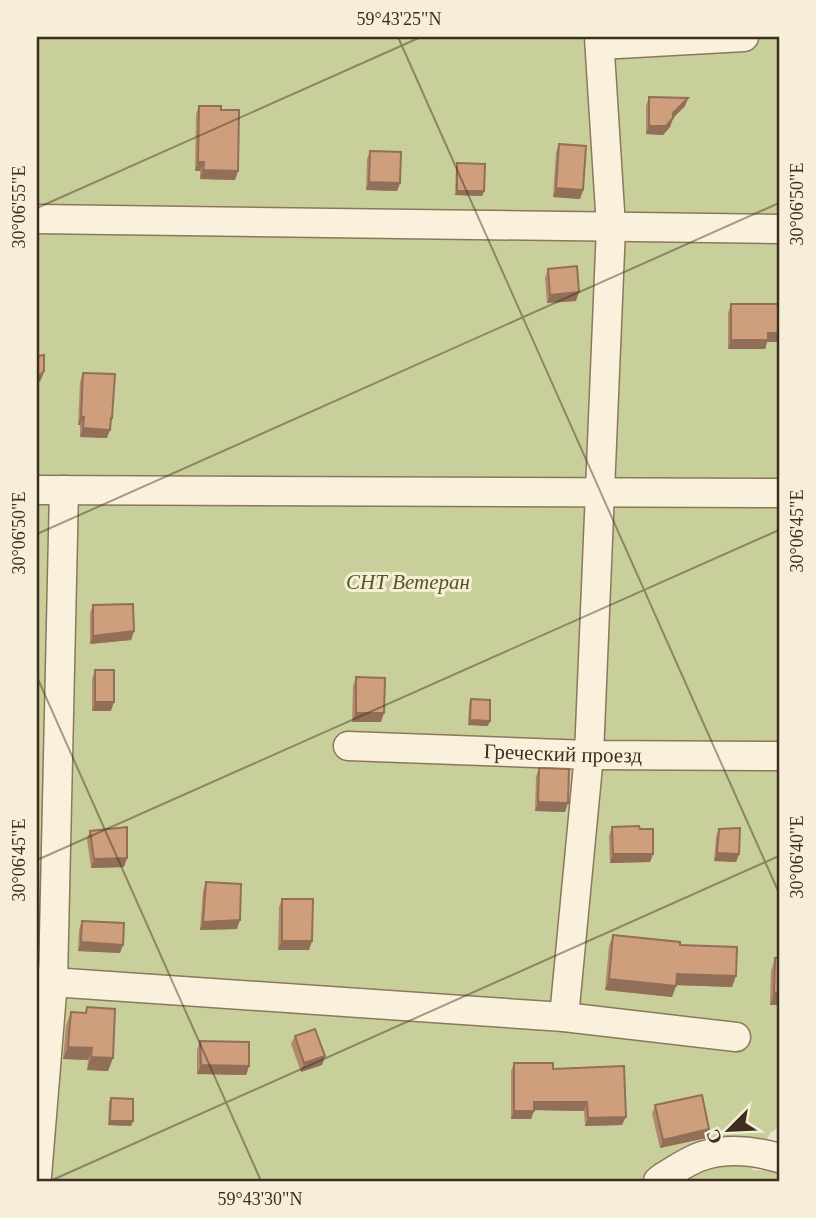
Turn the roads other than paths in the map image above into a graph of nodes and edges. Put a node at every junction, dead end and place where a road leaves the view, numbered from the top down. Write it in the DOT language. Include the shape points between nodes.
graph roads {
  1 [pos="744,37"];
  2 [pos="600,41"];
  3 [pos="37,219"];
  4 [pos="611,228"];
  5 [pos="779,229"];
  6 [pos="50,490"];
  7 [pos="600,492"];
  8 [pos="779,493"];
  9 [pos="348,746"];
  10 [pos="589,755"];
  11 [pos="779,756"];
  12 [pos="45,981"];
  13 [pos="565,1017"];
  14 [pos="736,1037"];
  15 [pos="773,1156"];
  16 [pos="37,1176"];
  17 [pos="659,1181"];
  1 -- 2 [label="street"];
  2 -- 4 [label="street"];
  3 -- 4 [label="street"];
  4 -- 5 [label="street"];
  4 -- 7 [label="street"];
  6 -- 7 [label="street"];
  6 -- 12 [label="street"];
  7 -- 8 [label="street"];
  7 -- 10 [label="street"];
  9 -- 10 [label="street, Греческий проезд"];
  10 -- 11 [label="street, Греческий проезд"];
  10 -- 13 [label="street"];
  12 -- 13 [label="street"];
  12 -- 16 [label="street"];
  13 -- 14 [label="street"];
  15 -- 17 [label="street" via="734,1151 702,1156"];
}
